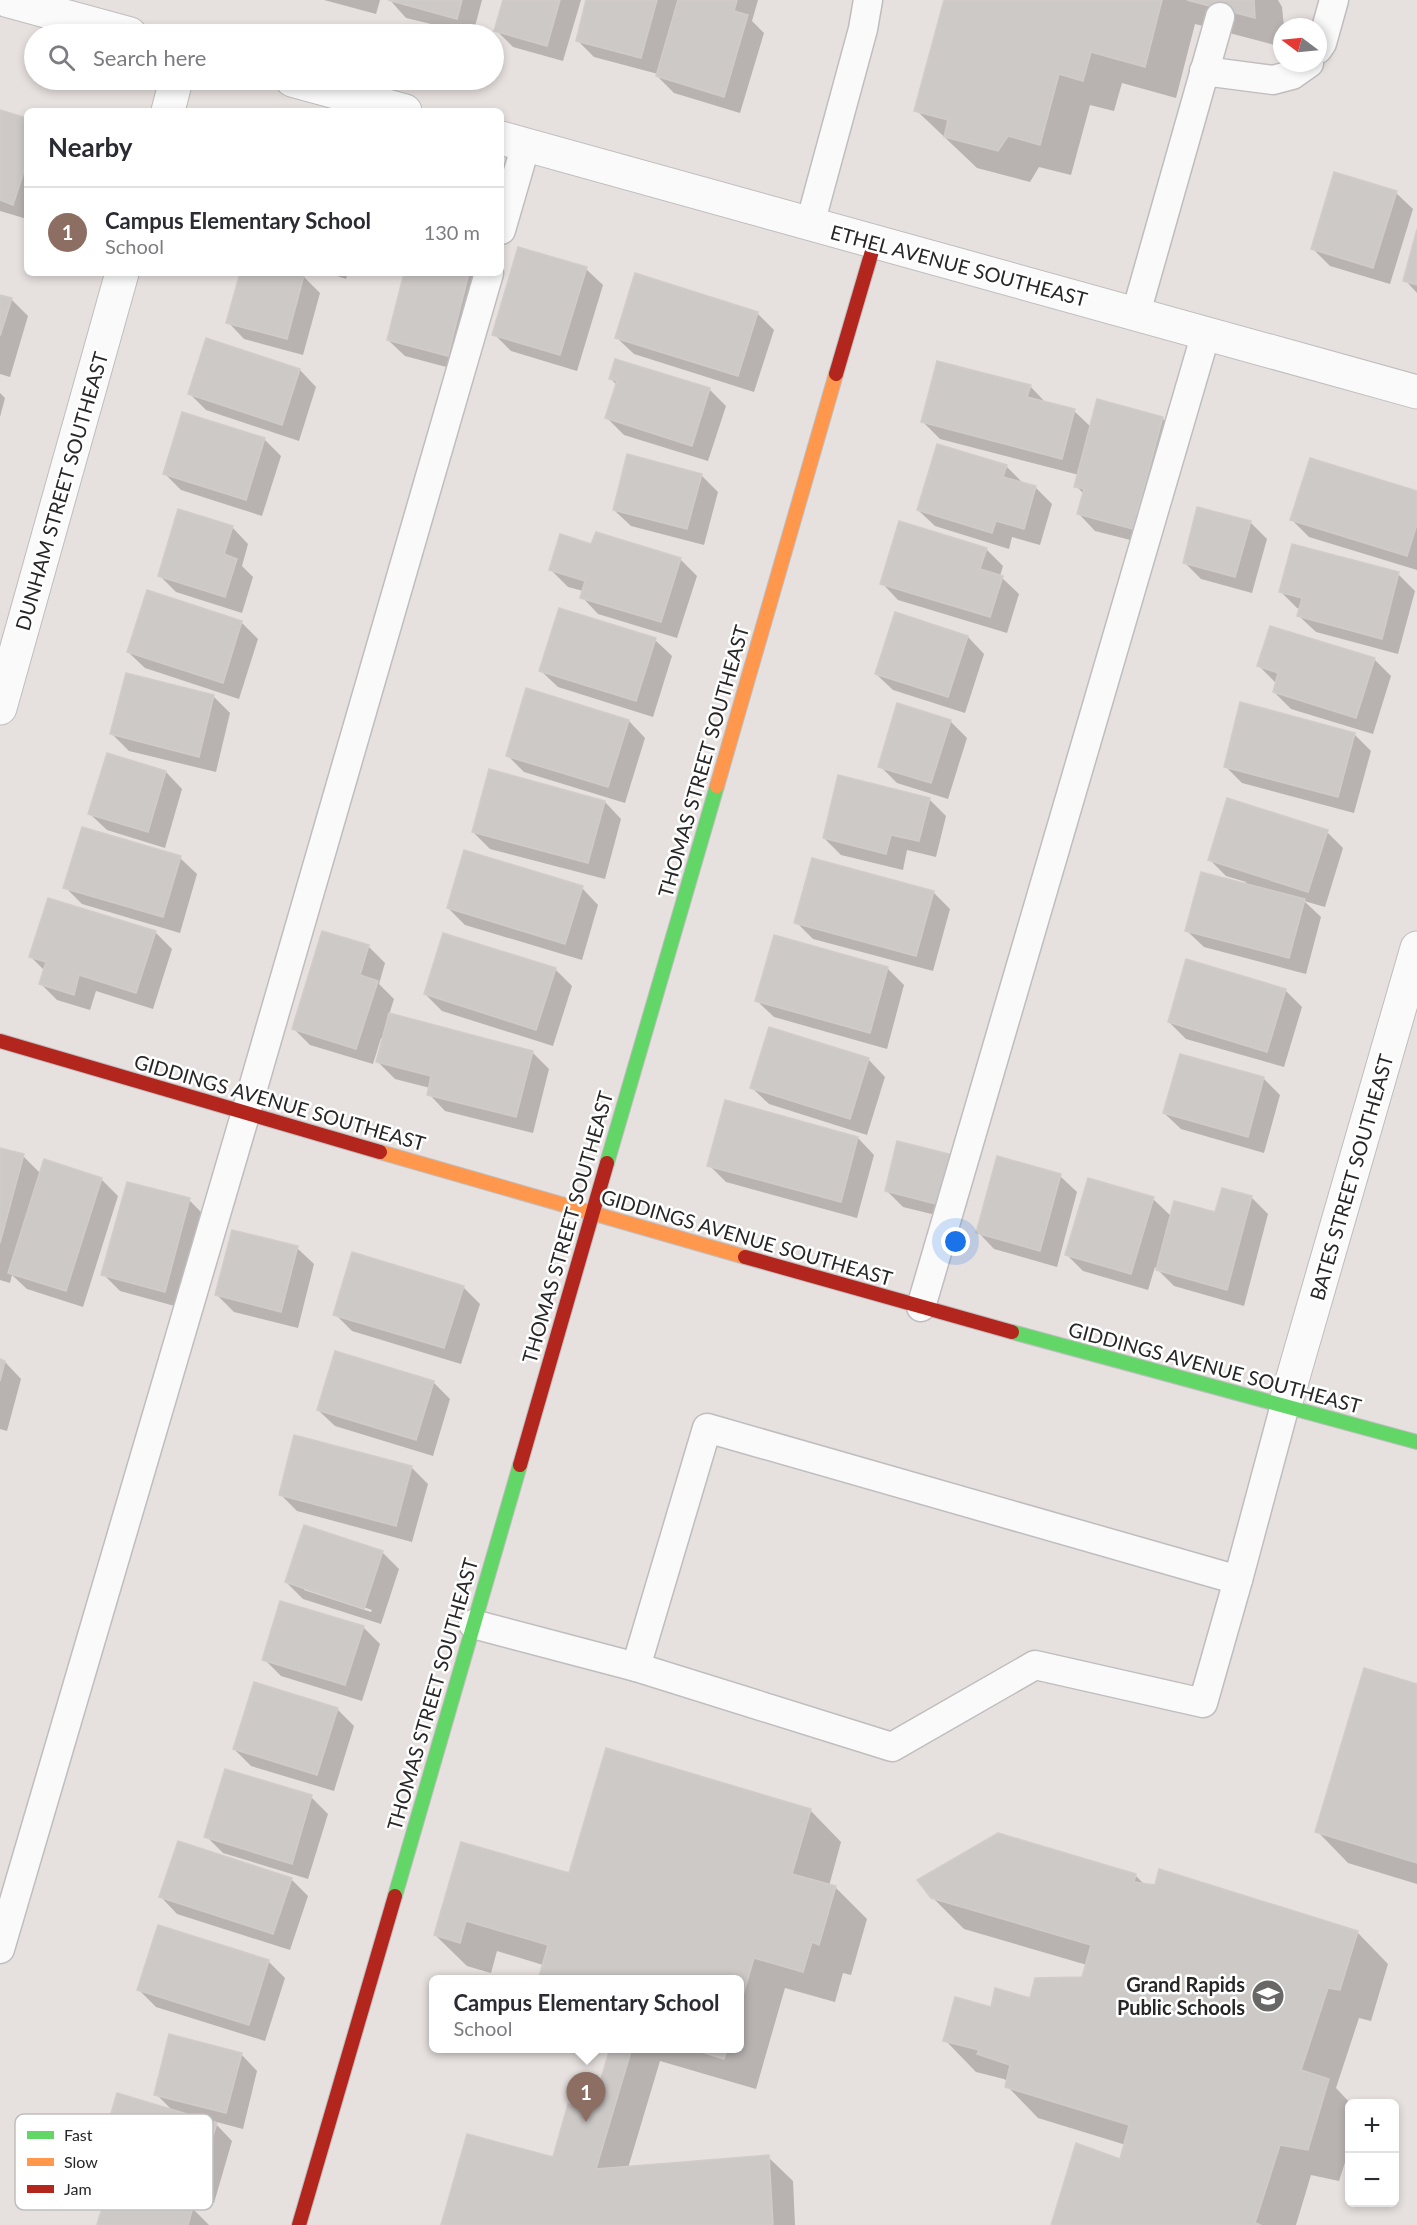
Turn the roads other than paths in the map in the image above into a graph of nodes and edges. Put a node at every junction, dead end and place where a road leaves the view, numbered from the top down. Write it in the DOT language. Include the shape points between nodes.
graph roads {
  1 [pos="6,0"];
  2 [pos="868,0"];
  3 [pos="1334,0"];
  4 [pos="1220,17"];
  5 [pos="94,24"];
  6 [pos="1327,25"];
  7 [pos="1204,71"];
  8 [pos="1297,72"];
  9 [pos="173,90"];
  10 [pos="328,90"];
  11 [pos="169,108"];
  12 [pos="394,108"];
  13 [pos="513,141"];
  14 [pos="504,208"];
  15 [pos="810,224"];
  16 [pos="875,241"];
  17 [pos="121,276"];
  18 [pos="488,276"];
  19 [pos="1136,314"];
  20 [pos="1206,333"];
  21 [pos="1417,392"];
  22 [pos="0,708"];
  23 [pos="1417,948"];
  24 [pos="0,1041"];
  25 [pos="246,1112"];
  26 [pos="591,1214"];
  27 [pos="921,1307"];
  28 [pos="1285,1405"];
  29 [pos="1417,1442"];
  30 [pos="1238,1580"];
  31 [pos="473,1624"];
  32 [pos="636,1667"];
  33 [pos="0,1949"];
  34 [pos="299,2225"];
  1 -- 5 [label="street"];
  2 -- 15 [label="lane"];
  3 -- 6 [label="lane"];
  4 -- 7 [label="lane"];
  7 -- 8 [label="lane" via="1273,80"];
  7 -- 19 [label="lane"];
  9 -- 11 [label="street"];
  10 -- 12 [label="street"];
  13 -- 14 [label="lane"];
  13 -- 15 [label="street, ETHEL AVENUE SOUTHEAST"];
  15 -- 16 [label="street, ETHEL AVENUE SOUTHEAST"];
  16 -- 19 [label="street, ETHEL AVENUE SOUTHEAST"];
  16 -- 26 [label="street, THOMAS STREET SOUTHEAST"];
  17 -- 22 [label="street, DUNHAM STREET SOUTHEAST"];
  18 -- 25 [label="lane"];
  19 -- 20 [label="street, ETHEL AVENUE SOUTHEAST"];
  20 -- 21 [label="street, ETHEL AVENUE SOUTHEAST"];
  20 -- 27 [label="lane"];
  23 -- 28 [label="street, BATES STREET SOUTHEAST"];
  24 -- 25 [label="street, GIDDINGS AVENUE SOUTHEAST"];
  25 -- 26 [label="street, GIDDINGS AVENUE SOUTHEAST"];
  25 -- 33 [label="lane"];
  26 -- 27 [label="street, GIDDINGS AVENUE SOUTHEAST"];
  26 -- 31 [label="street, THOMAS STREET SOUTHEAST"];
  27 -- 28 [label="street, GIDDINGS AVENUE SOUTHEAST"];
  28 -- 29 [label="street, GIDDINGS AVENUE SOUTHEAST"];
  28 -- 30 [label="lane"];
  30 -- 32 [label="lane" via="1203,1703 1035,1665 892,1747"];
  30 -- 32 [label="lane" via="707,1428"];
  31 -- 32 [label="lane"];
  31 -- 34 [label="street, THOMAS STREET SOUTHEAST"];
}
